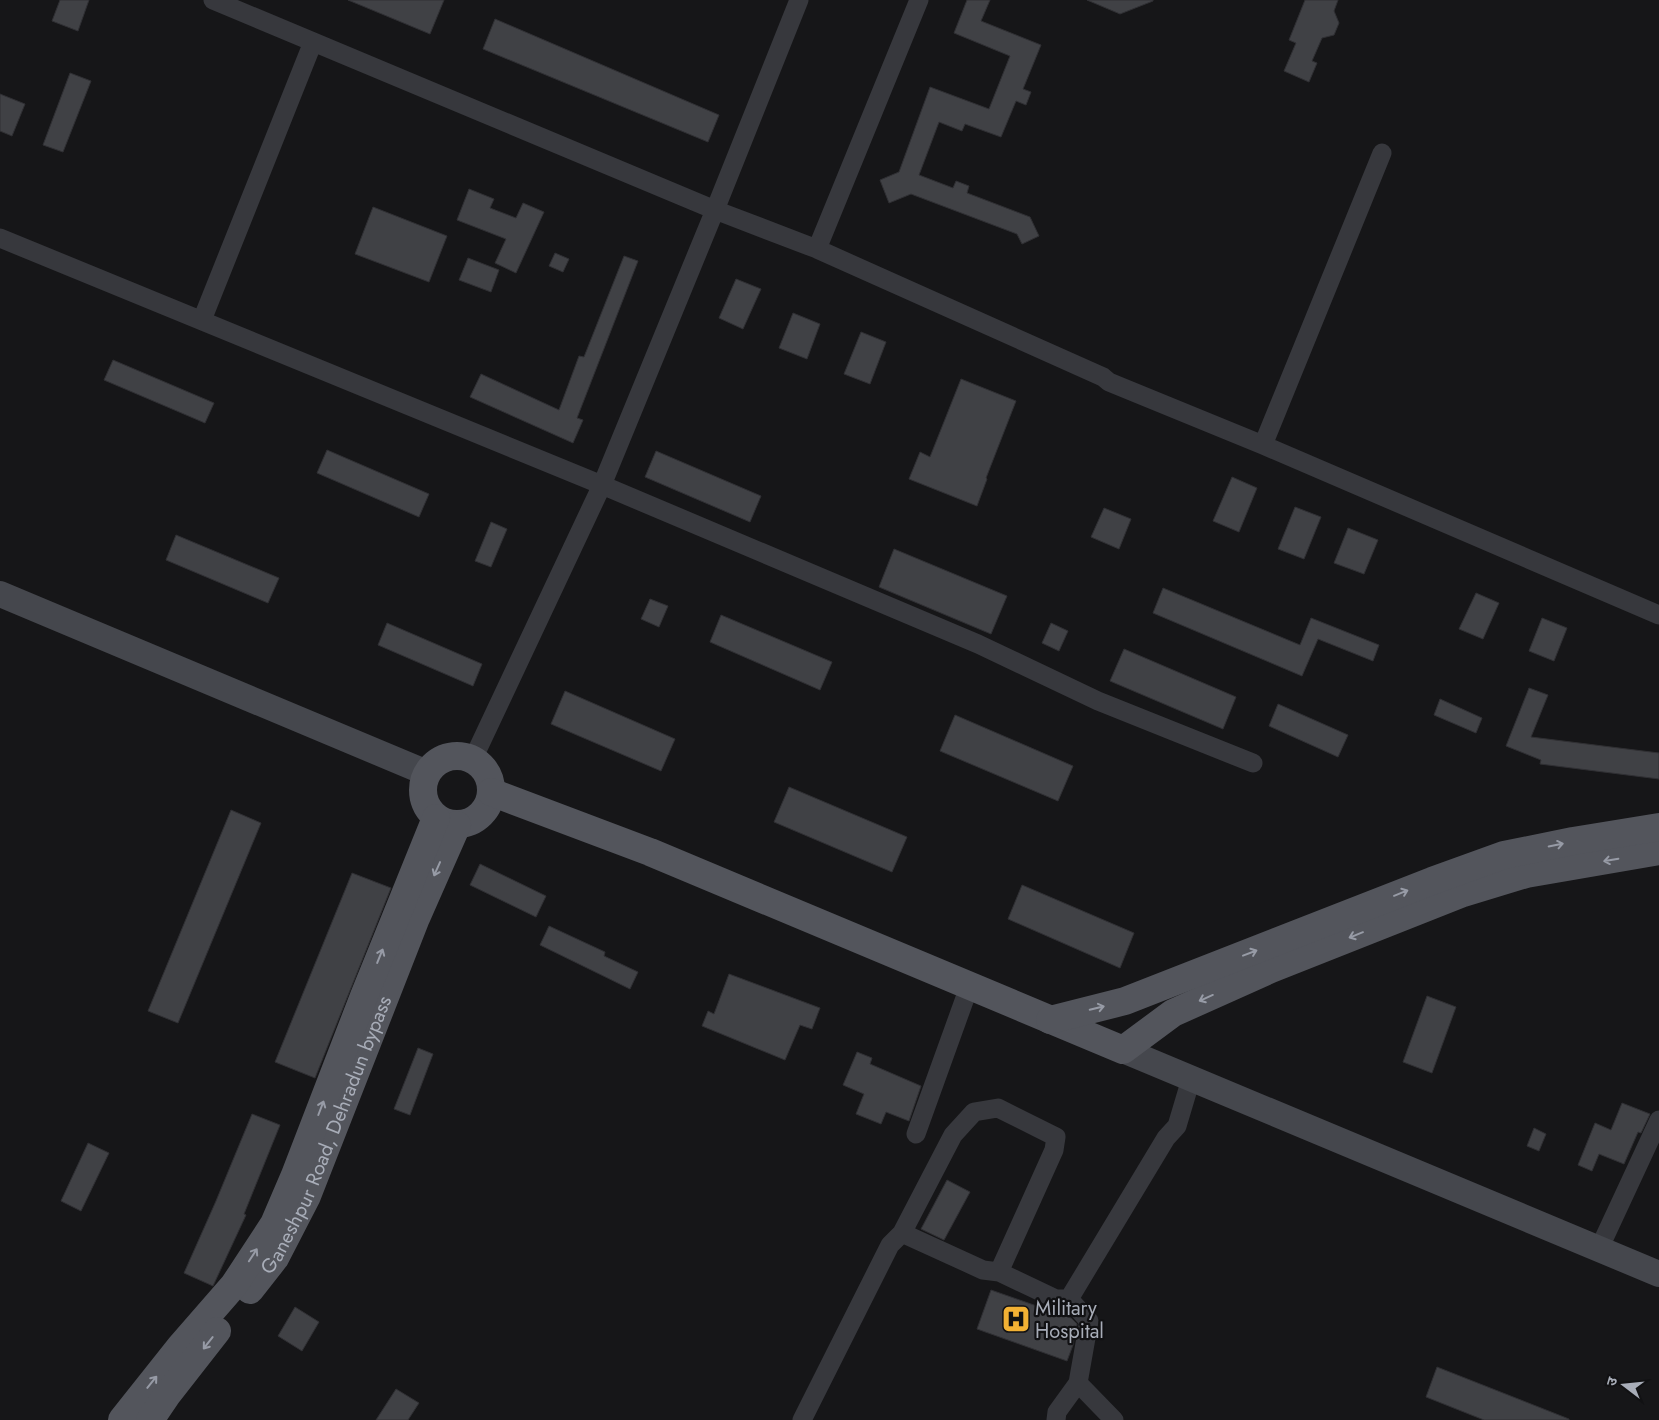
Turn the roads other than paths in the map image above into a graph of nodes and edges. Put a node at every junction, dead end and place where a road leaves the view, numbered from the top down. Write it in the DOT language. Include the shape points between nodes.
graph roads {
  1 [pos="213,0"];
  2 [pos="799,0"];
  3 [pos="919,0"];
  4 [pos="313,42"];
  5 [pos="1382,153"];
  6 [pos="715,210"];
  7 [pos="0,238"];
  8 [pos="817,249"];
  9 [pos="202,320"];
  10 [pos="1263,444"];
  11 [pos="602,485"];
  12 [pos="0,594"];
  13 [pos="1659,615"];
  14 [pos="473,759"];
  15 [pos="1253,763"];
  16 [pos="427,773"];
  17 [pos="491,792"];
  18 [pos="446,821"];
  19 [pos="1659,828"];
  20 [pos="1659,852"];
  21 [pos="970,987"];
  22 [pos="1050,1020"];
  23 [pos="1123,1050"];
  24 [pos="1191,1079"];
  25 [pos="1659,1120"];
  26 [pos="916,1134"];
  27 [pos="902,1233"];
  28 [pos="1599,1249"];
  29 [pos="1000,1272"];
  30 [pos="1659,1274"];
  31 [pos="1069,1299"];
  32 [pos="1078,1383"];
  33 [pos="122,1420"];
  34 [pos="150,1420"];
  35 [pos="802,1420"];
  36 [pos="1056,1420"];
  37 [pos="1114,1420"];
  1 -- 4 [label="street"];
  2 -- 6 [label="street"];
  3 -- 8 [label="street"];
  4 -- 6 [label="street"];
  4 -- 9 [label="street"];
  5 -- 10 [label="street"];
  6 -- 8 [label="street"];
  6 -- 11 [label="street"];
  7 -- 9 [label="street"];
  8 -- 10 [label="street" via="1103,376 1108,382"];
  9 -- 11 [label="street"];
  10 -- 13 [label="street"];
  11 -- 14 [label="street"];
  11 -- 15 [label="street" via="978,644 1098,701"];
  12 -- 16 [label="main road"];
  14 -- 16 [label="main road" via="450,756 439,760"];
  14 -- 17 [label="main road" via="488,776"];
  16 -- 18 [label="main road" via="422,788 424,800 428,810"];
  17 -- 18 [label="main road" via="485,809 478,817 468,823"];
  17 -- 21 [label="main road" via="650,852"];
  33 -- 18 [label="main road, one-way" via="234,1285 274,1224 368,987"];
  18 -- 34 [label="main road, Ganeshpur Road, Dehradun bypass, one-way" via="416,918 307,1196 275,1258"];
  22 -- 19 [label="main road, one-way" via="1125,1001 1504,855"];
  20 -- 23 [label="main road, one-way" via="1526,874 1463,892 1271,969 1173,1013"];
  21 -- 22 [label="main road"];
  21 -- 26 [label="street"];
  22 -- 23 [label="main road"];
  23 -- 24 [label="main road"];
  24 -- 28 [label="main road"];
  24 -- 31 [label="street" via="1177,1126 1166,1138"];
  25 -- 28 [label="street"];
  27 -- 29 [label="street" via="983,1270"];
  27 -- 29 [label="street" via="953,1135 974,1112 998,1108 1056,1137 1054,1150"];
  27 -- 35 [label="street" via="890,1244"];
  28 -- 30 [label="main road"];
  29 -- 31 [label="street" via="1056,1299"];
  31 -- 32 [label="street" via="1089,1321"];
  32 -- 36 [label="street" via="1057,1412"];
  32 -- 37 [label="street"];
}
